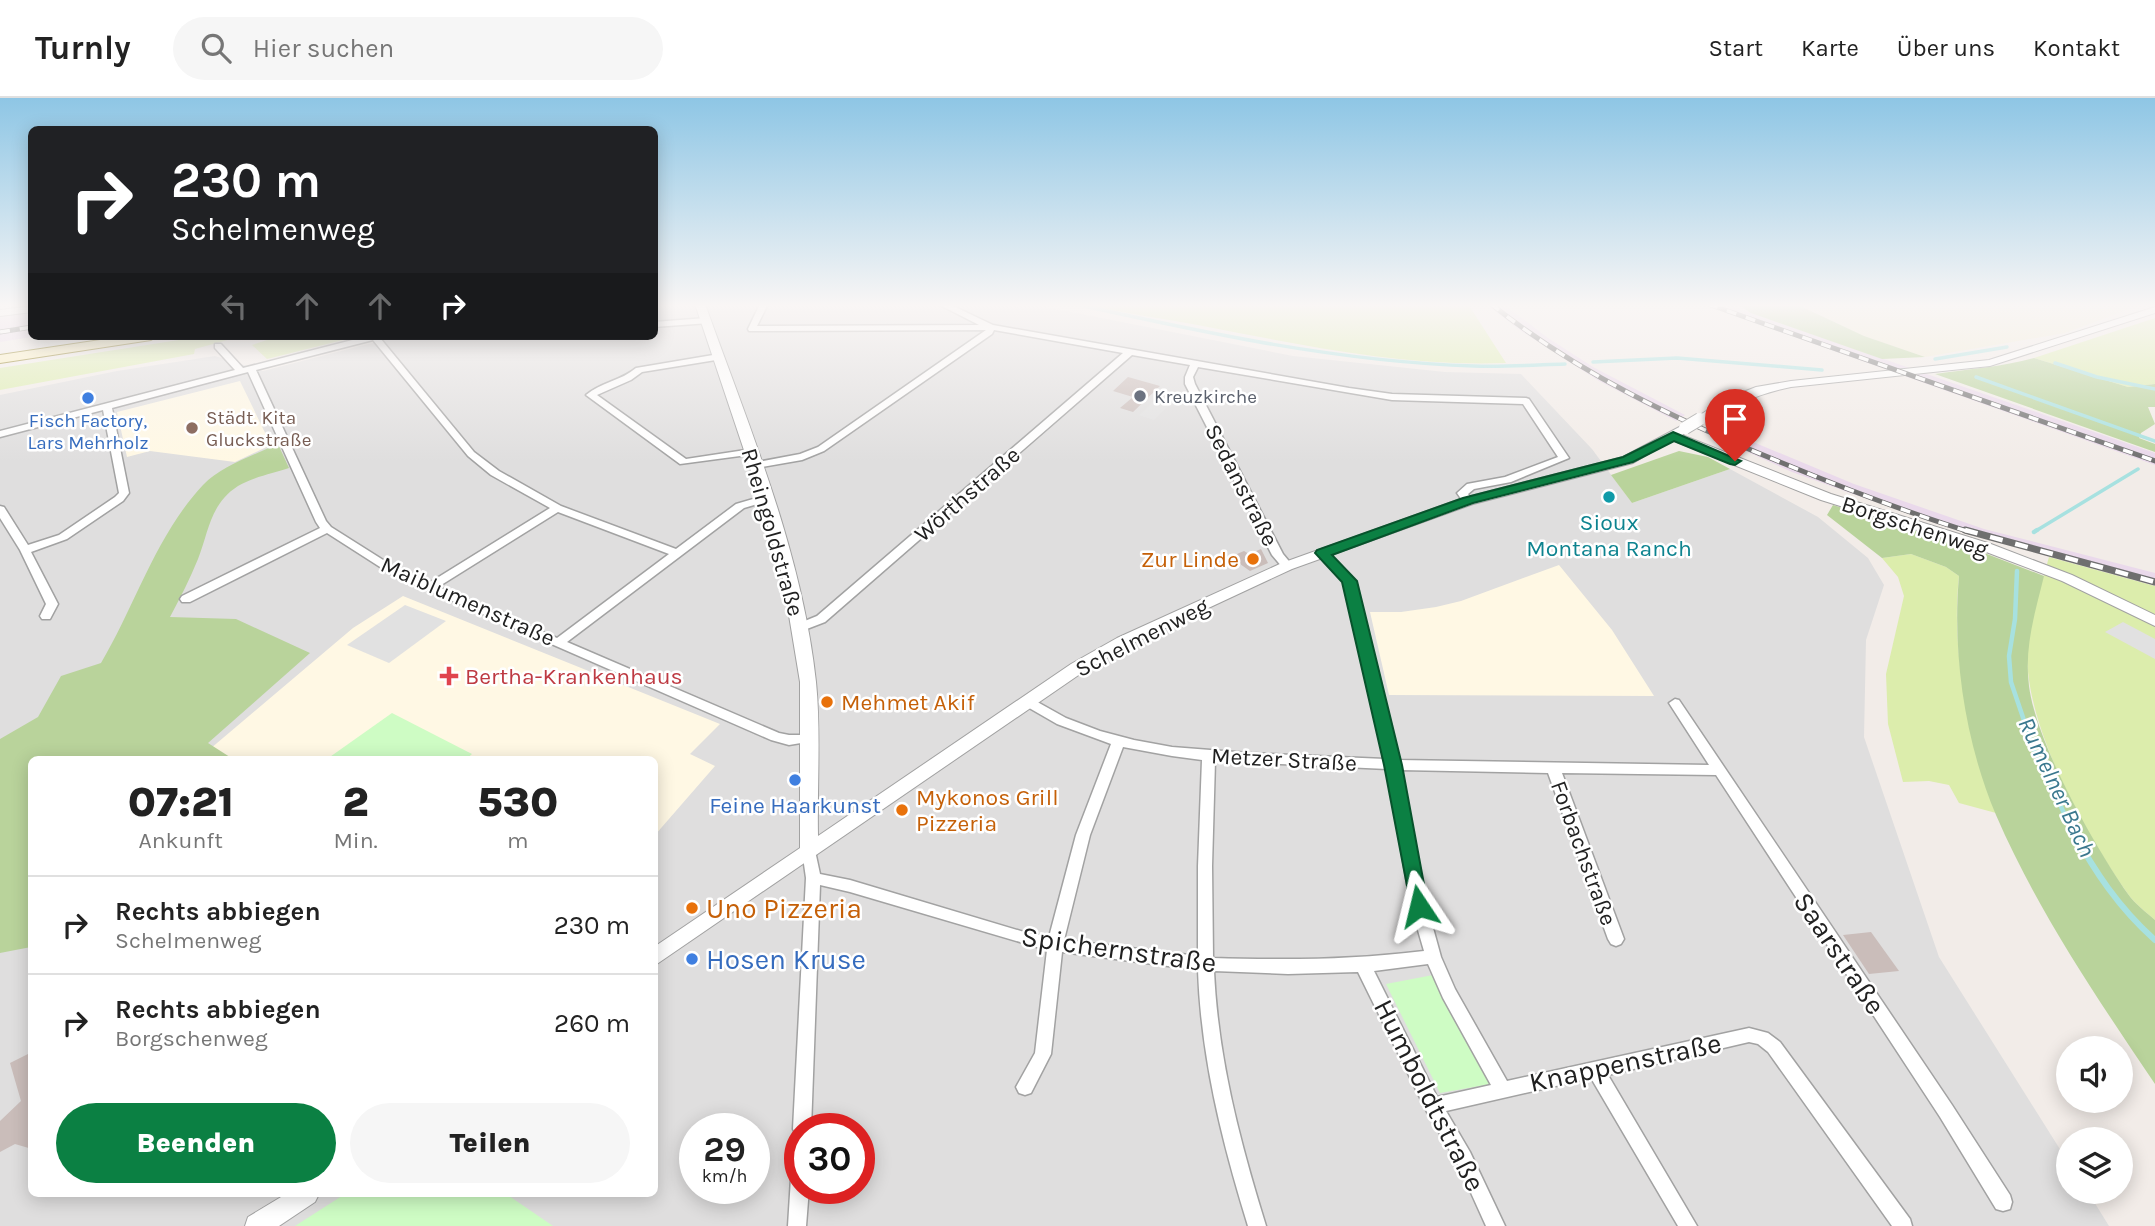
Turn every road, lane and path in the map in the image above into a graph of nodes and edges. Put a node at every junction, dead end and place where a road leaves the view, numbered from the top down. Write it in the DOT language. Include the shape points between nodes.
graph roads {
  1 [pos="719,356"];
  2 [pos="230,357"];
  3 [pos="297,357"];
  4 [pos="393,357"];
  5 [pos="715,357"];
  6 [pos="955,357"];
  7 [pos="1125,357"];
  8 [pos="1155,357"];
  9 [pos="2010,357"];
  10 [pos="1195,364"];
  11 [pos="246,370"];
  12 [pos="107,407"];
  13 [pos="1679,432"];
  14 [pos="0,434"];
  15 [pos="751,452"];
  16 [pos="756,465"];
  17 [pos="766,498"];
  18 [pos="1468,500"];
  19 [pos="557,508"];
  20 [pos="0,509"];
  21 [pos="327,529"];
  22 [pos="25,550"];
  23 [pos="676,553"];
  24 [pos="1322,553"];
  25 [pos="1287,566"];
  26 [pos="430,587"];
  27 [pos="186,599"];
  28 [pos="46,616"];
  29 [pos="2155,621"];
  30 [pos="799,628"];
  31 [pos="559,642"];
  32 [pos="1028,702"];
  33 [pos="1675,703"];
  34 [pos="807,738"];
  35 [pos="1119,740"];
  36 [pos="1209,755"];
  37 [pos="1393,765"];
  38 [pos="1553,767"];
  39 [pos="1718,769"];
  40 [pos="809,850"];
  41 [pos="813,878"];
  42 [pos="1616,939"];
  43 [pos="1055,945"];
  44 [pos="658,955"];
  45 [pos="1433,957"];
  46 [pos="1205,964"];
  47 [pos="1363,965"];
  48 [pos="1595,1069"];
  49 [pos="1026,1087"];
  50 [pos="1502,1089"];
  51 [pos="1433,1106"];
  52 [pos="803,1113"];
  53 [pos="302,1197"];
  54 [pos="2003,1202"];
  55 [pos="798,1204"];
  56 [pos="257,1226"];
  57 [pos="797,1226"];
  58 [pos="1257,1226"];
  59 [pos="1496,1226"];
  60 [pos="1688,1226"];
  61 [pos="1903,1226"];
  1 -- 15 [label="street, Rheingoldstraße"];
  2 -- 11 [label="street, Maiblumenstraße"];
  3 -- 11 [label="street"];
  4 -- 19 [label="street" via="471,454 521,490"];
  5 -- 15 [label="street" via="639,370 631,378 601,385 591,395 684,462"];
  6 -- 16 [label="street" via="821,449"];
  7 -- 30 [label="street, Wörthstraße" via="821,620"];
  8 -- 10 [label="street"];
  9 -- 13 [label="street, Schelmenweg, bridge" via="1990,363 1756,391"];
  10 -- 18 [label="street, Schelmenweg" via="1392,397 1526,401 1564,457 1507,480 1471,486 1462,493"];
  10 -- 25 [label="street, Sedanstraße" via="1190,384"];
  11 -- 12 [label="street"];
  11 -- 21 [label="street, Maiblumenstraße"];
  12 -- 14 [label="street"];
  12 -- 22 [label="street" via="124,493 70,533"];
  13 -- 18 [label="street, Schelmenweg" via="1628,460"];
  13 -- 29 [label="street, Borgschenweg" via="1826,497 1986,547 2067,578"];
  15 -- 16 [label="street, Rheingoldstraße"];
  16 -- 17 [label="street, Rheingoldstraße"];
  17 -- 23 [label="street" via="740,506"];
  17 -- 30 [label="street, Rheingoldstraße"];
  18 -- 24 [label="street, Schelmenweg"];
  19 -- 23 [label="street"];
  19 -- 26 [label="street"];
  20 -- 22 [label="street"];
  21 -- 26 [label="street, Maiblumenstraße" via="395,572"];
  21 -- 27 [label="street"];
  22 -- 28 [label="street" via="52,604"];
  23 -- 31 [label="street"];
  24 -- 25 [label="street, Schelmenweg"];
  24 -- 37 [label="street" via="1349,581"];
  25 -- 32 [label="street, Schelmenweg" via="1122,642"];
  26 -- 31 [label="street, Maiblumenstraße"];
  30 -- 34 [label="street, Rheingoldstraße" via="808,682"];
  31 -- 34 [label="street, Maiblumenstraße" via="776,737"];
  32 -- 35 [label="street, Metzer Straße" via="1062,722"];
  32 -- 40 [label="street, Schelmenweg"];
  33 -- 39 [label="street, Saarstraße"];
  34 -- 40 [label="street, Rheingoldstraße"];
  35 -- 36 [label="street, Metzer Straße"];
  35 -- 43 [label="street" via="1083,835"];
  36 -- 37 [label="street, Metzer Straße"];
  36 -- 46 [label="street"];
  37 -- 38 [label="street, Metzer Straße"];
  37 -- 45 [label="street"];
  38 -- 39 [label="street, Metzer Straße"];
  38 -- 42 [label="street, Forbachstraße"];
  39 -- 54 [label="street, Saarstraße"];
  40 -- 41 [label="street"];
  40 -- 44 [label="street, Schelmenweg"];
  41 -- 43 [label="street, Spichernstraße"];
  41 -- 52 [label="street"];
  43 -- 46 [label="street, Spichernstraße"];
  43 -- 49 [label="street" via="1043,1054"];
  45 -- 47 [label="street, Spichernstraße"];
  45 -- 50 [label="street"];
  46 -- 47 [label="street, Spichernstraße"];
  46 -- 58 [label="street" via="1213,1050 1227,1122"];
  47 -- 51 [label="street, Humboldtstraße"];
  48 -- 50 [label="street, Knappenstraße"];
  48 -- 60 [label="street"];
  48 -- 61 [label="street, Knappenstraße" via="1749,1035 1762,1038 1774,1047"];
  50 -- 51 [label="street, Knappenstraße"];
  51 -- 59 [label="street, Humboldtstraße"];
  53 -- 56 [label="street"];
  55 -- 57 [label="street"];
}
